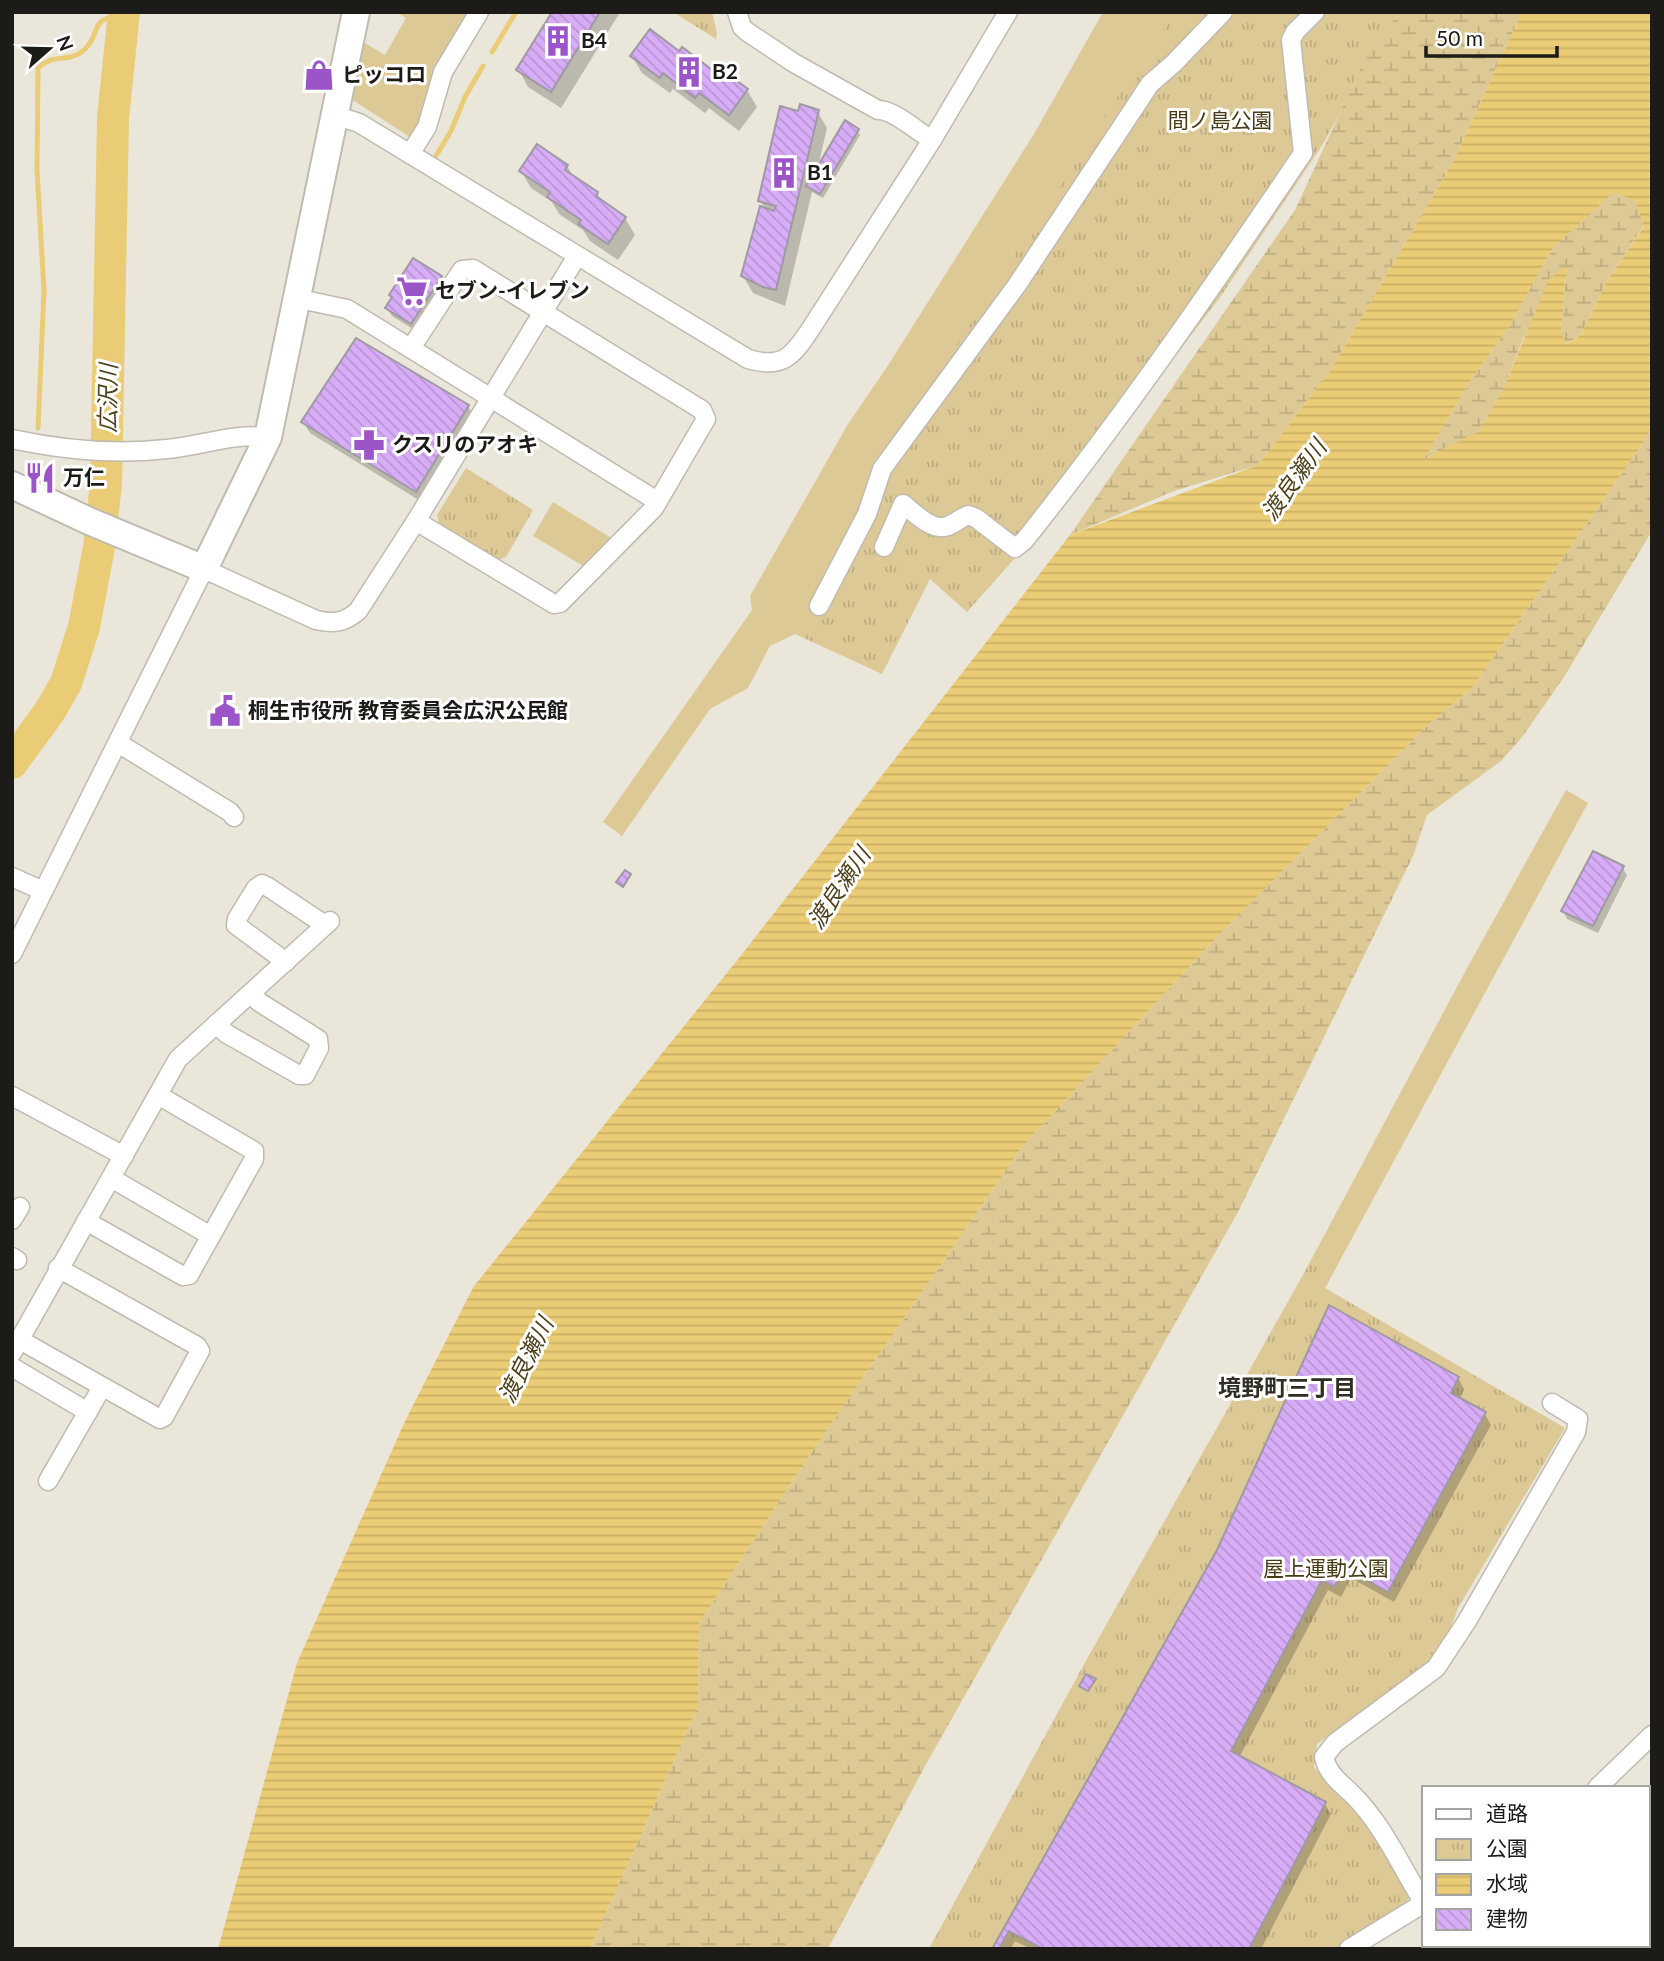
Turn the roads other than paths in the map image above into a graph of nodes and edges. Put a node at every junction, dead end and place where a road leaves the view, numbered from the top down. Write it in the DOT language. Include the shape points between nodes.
graph roads {
  1 [pos="479,12"];
  2 [pos="737,12"];
  3 [pos="1009,12"];
  4 [pos="1223,12"];
  5 [pos="1315,12"];
  6 [pos="349,13"];
  7 [pos="335,115"];
  8 [pos="932,141"];
  9 [pos="410,154"];
  10 [pos="577,256"];
  11 [pos="295,298"];
  12 [pos="544,311"];
  13 [pos="411,348"];
  14 [pos="491,397"];
  15 [pos="268,437"];
  16 [pos="12,439"];
  17 [pos="878,483"];
  18 [pos="12,485"];
  19 [pos="657,501"];
  20 [pos="903,504"];
  21 [pos="416,521"];
  22 [pos="884,547"];
  23 [pos="204,569"];
  24 [pos="819,606"];
  25 [pos="118,743"];
  26 [pos="234,817"];
  27 [pos="12,877"];
  28 [pos="43,891"];
  29 [pos="12,954"];
  30 [pos="285,962"];
  31 [pos="252,994"];
  32 [pos="216,1024"];
  33 [pos="158,1095"];
  34 [pos="12,1096"];
  35 [pos="124,1156"];
  36 [pos="111,1178"];
  37 [pos="86,1221"];
  38 [pos="211,1236"];
  39 [pos="58,1268"];
  40 [pos="16,1346"];
  41 [pos="12,1367"];
  42 [pos="102,1387"];
  43 [pos="1552,1403"];
  44 [pos="88,1412"];
  45 [pos="48,1481"];
  46 [pos="1652,1735"];
  47 [pos="1599,1786"];
  48 [pos="1422,1900"];
  49 [pos="1422,1904"];
  50 [pos="1349,1949"];
  1 -- 9 [label="street" via="443,72 427,127"];
  2 -- 8 [label="street" via="746,31 794,63 893,114"];
  3 -- 8 [label="street"];
  4 -- 17 [label="street" via="1150,84 1017,285 882,469"];
  5 -- 20 [label="street" via="1291,40 1303,153 1076,475 1024,541 1015,548 968,515 949,526 931,525"];
  6 -- 7 [label="street"];
  7 -- 9 [label="street" via="359,123"];
  7 -- 11 [label="street"];
  8 -- 10 [label="street" via="787,359 761,363 748,359"];
  9 -- 10 [label="street"];
  10 -- 12 [label="street"];
  11 -- 13 [label="street" via="347,309"];
  11 -- 15 [label="street"];
  12 -- 13 [label="street" via="467,268 461,270"];
  12 -- 14 [label="street"];
  12 -- 19 [label="street" via="705,414 705,424"];
  13 -- 14 [label="street"];
  14 -- 19 [label="street"];
  14 -- 21 [label="street"];
  15 -- 16 [label="street" via="246,435 123,452"];
  15 -- 23 [label="street"];
  17 -- 20 [label="street"];
  17 -- 24 [label="street"];
  18 -- 23 [label="street"];
  19 -- 21 [label="street" via="565,600 554,604"];
  20 -- 22 [label="street"];
  21 -- 23 [label="street" via="358,611 341,621 316,620"];
  23 -- 25 [label="street"];
  25 -- 26 [label="street"];
  25 -- 28 [label="street"];
  27 -- 28 [label="street"];
  28 -- 29 [label="street"];
  30 -- 30 [label="street" via="328,923 262,884 236,925"];
  30 -- 31 [label="street"];
  31 -- 32 [label="street"];
  31 -- 32 [label="street" via="318,1039 319,1048 305,1074 287,1069"];
  32 -- 33 [label="street" via="178,1059"];
  33 -- 35 [label="street"];
  33 -- 38 [label="street" via="254,1151"];
  34 -- 35 [label="street"];
  35 -- 36 [label="street"];
  36 -- 37 [label="street"];
  36 -- 38 [label="street"];
  37 -- 38 [label="street" via="183,1276 189,1275"];
  37 -- 39 [label="street"];
  39 -- 40 [label="street"];
  39 -- 42 [label="street" via="200,1348 160,1419"];
  40 -- 42 [label="street"];
  41 -- 44 [label="street"];
  42 -- 44 [label="street"];
  43 -- 48 [label="street" via="1578,1419 1576,1432 1448,1651 1436,1668 1335,1743 1324,1757 1331,1773 1382,1831"];
  44 -- 45 [label="street"];
  46 -- 47 [label="street"];
  49 -- 50 [label="street"];
}
